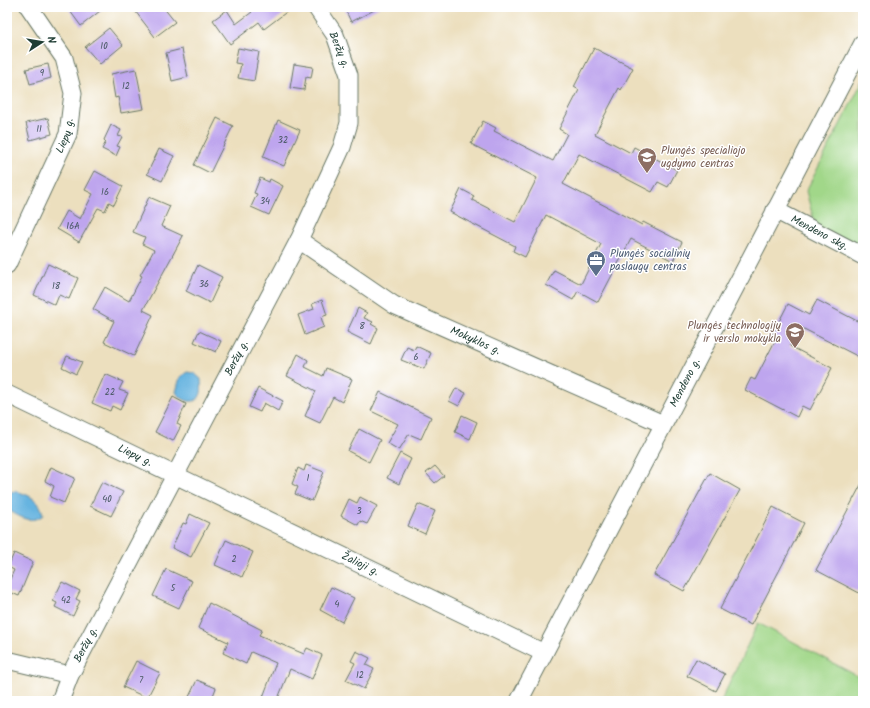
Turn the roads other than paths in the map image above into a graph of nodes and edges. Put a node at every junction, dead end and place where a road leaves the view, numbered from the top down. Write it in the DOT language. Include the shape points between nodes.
graph roads {
  1 [pos="29,7"];
  2 [pos="316,7"];
  3 [pos="863,43"];
  4 [pos="775,210"];
  5 [pos="299,240"];
  6 [pos="863,256"];
  7 [pos="7,265"];
  8 [pos="7,394"];
  9 [pos="663,424"];
  10 [pos="176,475"];
  11 [pos="544,653"];
  12 [pos="7,660"];
  13 [pos="70,675"];
  14 [pos="60,701"];
  15 [pos="519,701"];
  1 -- 7 [label="street, Liepų g." via="64,58 72,93 68,134"];
  2 -- 5 [label="street, Beržų g." via="335,35 349,75 349,123 342,147"];
  3 -- 4 [label="street, Mendeno g."];
  4 -- 6 [label="street, Mendeno skg."];
  4 -- 9 [label="street, Mendeno g."];
  5 -- 9 [label="street, Mokyklos g." via="394,305"];
  5 -- 10 [label="street, Beržų g."];
  8 -- 10 [label="street, Liepų g."];
  9 -- 11 [label="street, Mendeno g."];
  10 -- 11 [label="street, Žalioji g."];
  10 -- 13 [label="street, Beržų g."];
  11 -- 15 [label="street, Mendeno g."];
  12 -- 13 [label="street"];
  13 -- 14 [label="street, Beržų g."];
}
